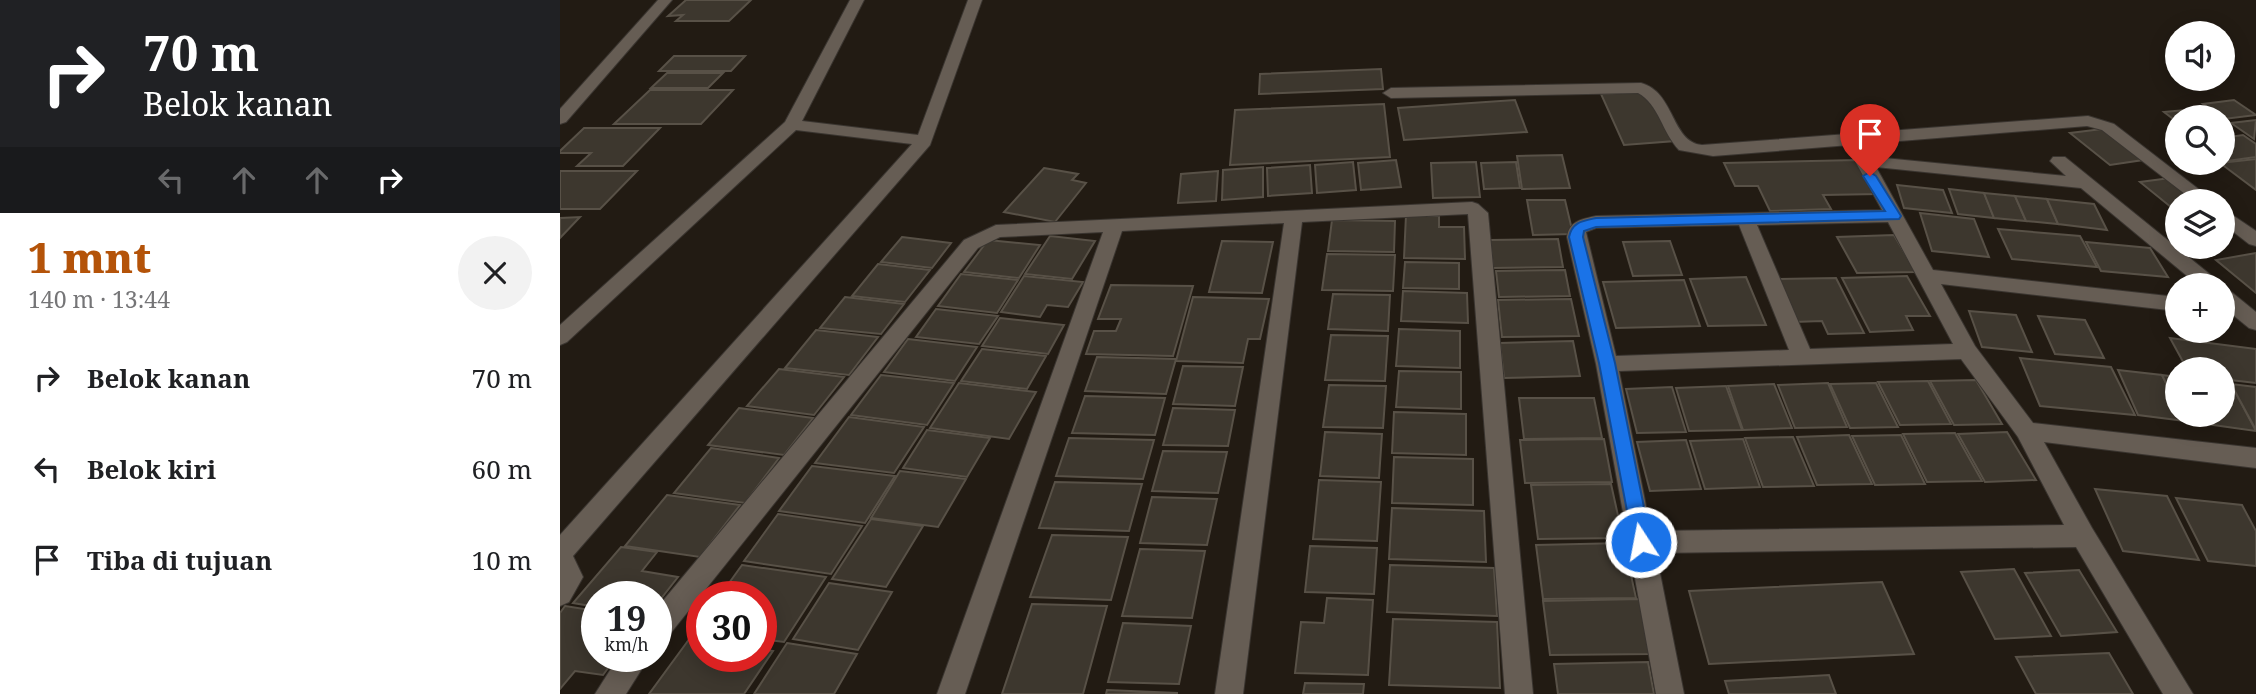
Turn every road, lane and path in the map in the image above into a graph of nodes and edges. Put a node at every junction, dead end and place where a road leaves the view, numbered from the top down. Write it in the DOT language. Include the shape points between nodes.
graph roads {
  1 [pos="665,0"];
  2 [pos="857,0"];
  3 [pos="975,0"];
  4 [pos="1391,93"];
  5 [pos="560,119"];
  6 [pos="792,125"];
  7 [pos="924,141"];
  8 [pos="2059,161"];
  9 [pos="2085,183"];
  10 [pos="2190,189"];
  11 [pos="1294,216"];
  12 [pos="1894,216"];
  13 [pos="1746,219"];
  14 [pos="2235,224"];
  15 [pos="1114,227"];
  16 [pos="2256,240"];
  17 [pos="2195,273"];
  18 [pos="1927,276"];
  19 [pos="2165,303"];
  20 [pos="560,337"];
  21 [pos="1967,351"];
  22 [pos="1802,358"];
  23 [pos="1607,363"];
  24 [pos="2026,431"];
  25 [pos="2256,458"];
  26 [pos="2082,536"];
  27 [pos="1641,542"];
  28 [pos="560,554"];
  29 [pos="560,594"];
  30 [pos="672,610"];
  31 [pos="625,672"];
  32 [pos="609,694"];
  33 [pos="951,694"];
  34 [pos="1230,694"];
  35 [pos="1519,694"];
  36 [pos="1670,694"];
  37 [pos="2179,694"];
  1 -- 5 [label="street"];
  2 -- 6 [label="street"];
  3 -- 7 [label="street"];
  4 -- 10 [label="street" via="1641,88 1653,95 1683,144 1693,150 1713,151 2088,121 2108,127"];
  6 -- 7 [label="street"];
  6 -- 20 [label="street"];
  7 -- 28 [label="street"];
  8 -- 9 [label="street"];
  9 -- 12 [label="street" via="1864,161"];
  9 -- 17 [label="street"];
  11 -- 15 [label="street"];
  11 -- 34 [label="street"];
  11 -- 35 [label="street" via="1472,208 1479,213"];
  12 -- 13 [label="street"];
  12 -- 18 [label="street"];
  13 -- 22 [label="street"];
  13 -- 23 [label="street" via="1596,222 1577,230"];
  14 -- 16 [label="street"];
  15 -- 30 [label="street" via="996,231 971,244"];
  15 -- 33 [label="street"];
  18 -- 19 [label="street"];
  18 -- 21 [label="street"];
  21 -- 22 [label="street"];
  21 -- 24 [label="street"];
  22 -- 23 [label="street"];
  23 -- 27 [label="street"];
  24 -- 25 [label="street"];
  24 -- 26 [label="street"];
  26 -- 27 [label="street"];
  26 -- 37 [label="street"];
  27 -- 36 [label="street"];
  28 -- 29 [label="street" via="570,577"];
  31 -- 32 [label="street"];
}
